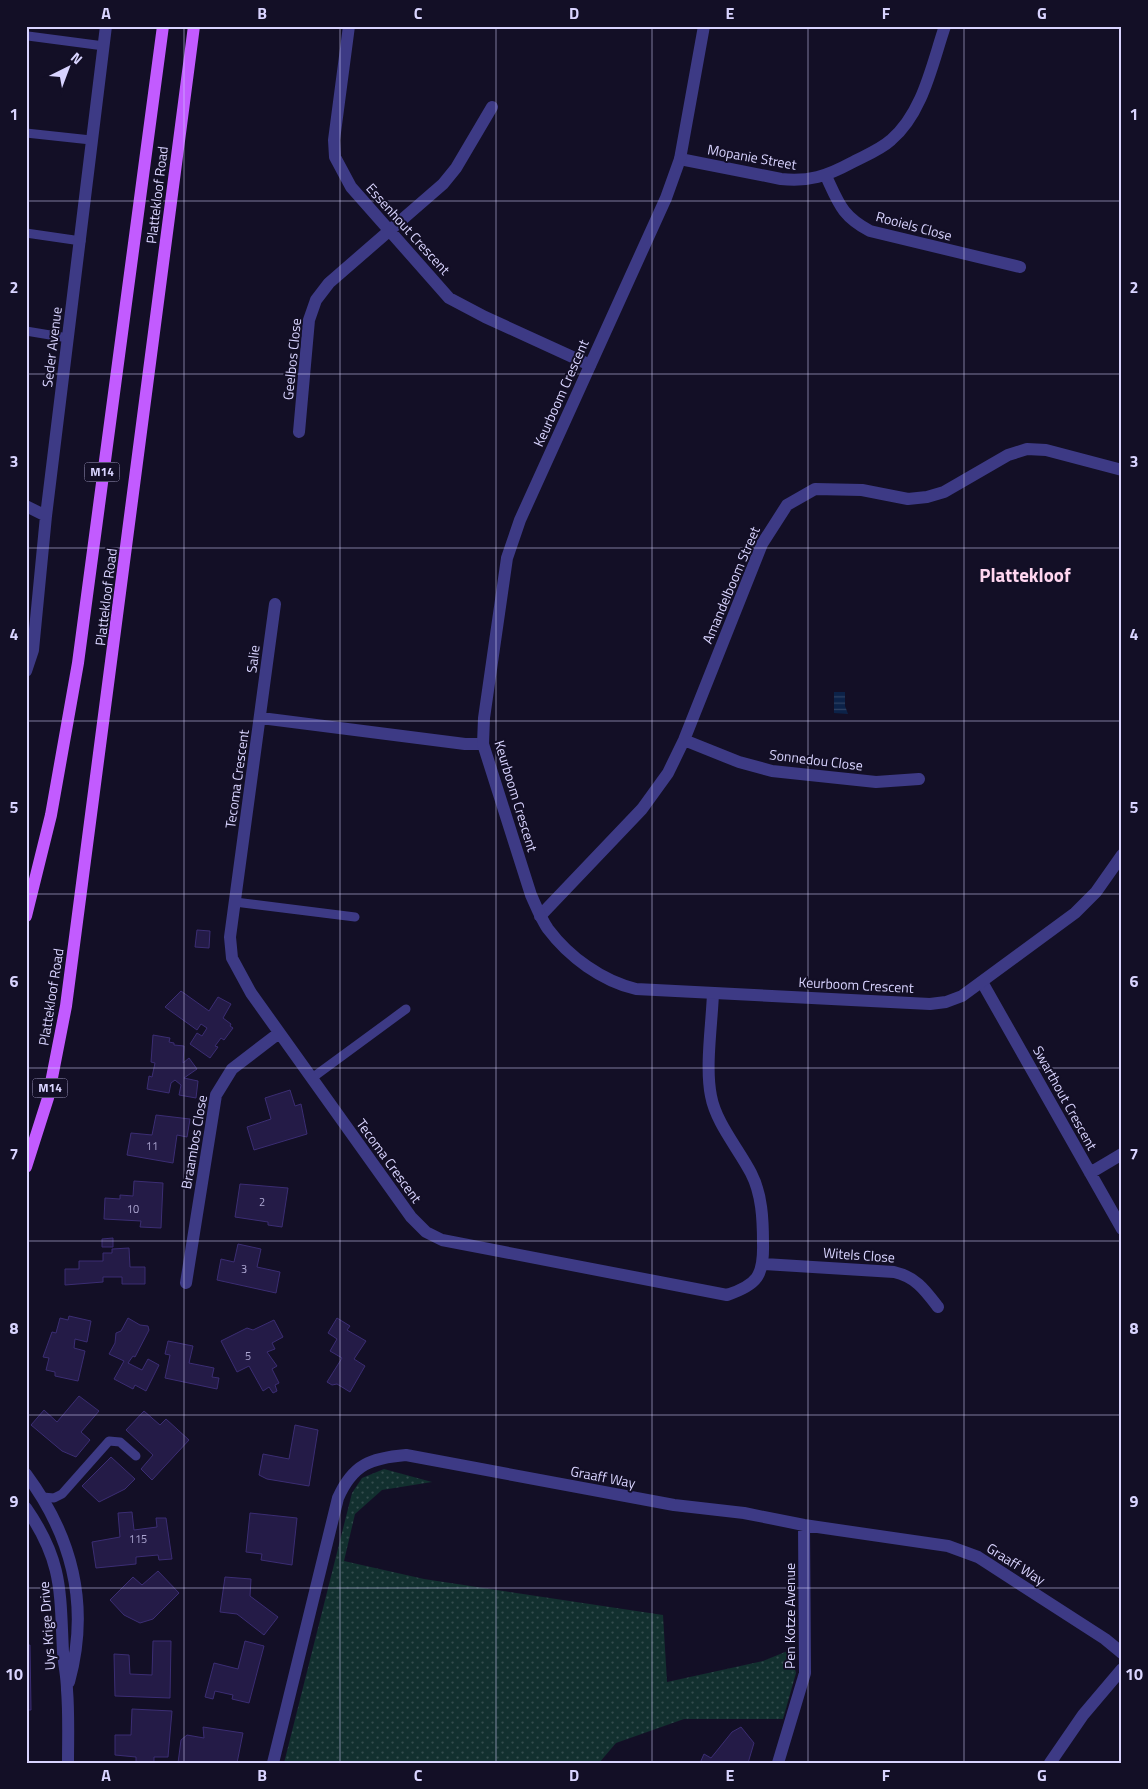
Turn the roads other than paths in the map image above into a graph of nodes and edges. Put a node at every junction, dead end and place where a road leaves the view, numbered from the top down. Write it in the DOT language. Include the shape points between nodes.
graph roads {
  1 [pos="106,26"];
  2 [pos="162,26"];
  3 [pos="194,26"];
  4 [pos="349,26"];
  5 [pos="704,26"];
  6 [pos="945,26"];
  7 [pos="28,36"];
  8 [pos="104,46"];
  9 [pos="492,107"];
  10 [pos="26,133"];
  11 [pos="91,140"];
  12 [pos="680,159"];
  13 [pos="826,176"];
  14 [pos="389,231"];
  15 [pos="26,233"];
  16 [pos="81,241"];
  17 [pos="1020,267"];
  18 [pos="26,331"];
  19 [pos="68,338"];
  20 [pos="590,365"];
  21 [pos="299,432"];
  22 [pos="1122,470"];
  23 [pos="26,506"];
  24 [pos="46,516"];
  25 [pos="275,604"];
  26 [pos="26,671"];
  27 [pos="261,718"];
  28 [pos="684,740"];
  29 [pos="483,744"];
  30 [pos="919,779"];
  31 [pos="1122,856"];
  32 [pos="235,902"];
  33 [pos="26,916"];
  34 [pos="540,916"];
  35 [pos="355,917"];
  36 [pos="982,982"];
  37 [pos="713,993"];
  38 [pos="406,1009"];
  39 [pos="279,1033"];
  40 [pos="312,1078"];
  41 [pos="1122,1154"];
  42 [pos="26,1167"];
  43 [pos="1090,1173"];
  44 [pos="1122,1229"];
  45 [pos="764,1264"];
  46 [pos="186,1283"];
  47 [pos="938,1307"];
  48 [pos="136,1456"];
  49 [pos="26,1474"];
  50 [pos="43,1497"];
  51 [pos="26,1508"];
  52 [pos="804,1525"];
  53 [pos="1122,1653"];
  54 [pos="1122,1669"];
  55 [pos="67,1689"];
  56 [pos="68,1763"];
  57 [pos="273,1763"];
  58 [pos="778,1763"];
  59 [pos="1050,1763"];
  1 -- 8 [label="street, Seder Avenue"];
  2 -- 33 [label="main road, Plattekloof Road / M14" via="78,663 51,816"];
  3 -- 42 [label="main road, Plattekloof Road / M14" via="66,1006 48,1098"];
  4 -- 14 [label="street, Essenhout Crescent" via="334,140 335,157 351,187"];
  5 -- 12 [label="street, Keurboom Crescent"];
  6 -- 13 [label="street, Mopanie Street" via="920,98 906,126 891,141"];
  7 -- 8 [label="lane"];
  8 -- 11 [label="street, Seder Avenue"];
  9 -- 14 [label="street, Geelbos Close" via="443,184"];
  10 -- 11 [label="lane"];
  11 -- 16 [label="street, Seder Avenue"];
  12 -- 13 [label="street, Mopanie Street" via="798,181"];
  12 -- 20 [label="street, Keurboom Crescent" via="666,198"];
  13 -- 17 [label="street, Rooiels Close" via="839,204 852,221 870,231"];
  14 -- 20 [label="street, Essenhout Crescent" via="449,298 485,318"];
  14 -- 21 [label="street, Geelbos Close" via="329,283 316,300 309,320"];
  15 -- 16 [label="lane"];
  16 -- 19 [label="street, Seder Avenue"];
  18 -- 19 [label="lane"];
  19 -- 24 [label="street, Seder Avenue"];
  20 -- 29 [label="street, Keurboom Crescent" via="520,520 507,558"];
  22 -- 28 [label="street, Amandelboom Street" via="1046,450 1027,449 1008,455 944,492 927,497 908,499 843,488 815,488 803,495 787,506 762,544"];
  23 -- 24 [label="street"];
  24 -- 26 [label="street, Seder Avenue" via="33,650"];
  25 -- 27 [label="street, Salie"];
  27 -- 29 [label="street, Tecoma Crescent"];
  27 -- 32 [label="street, Tecoma Crescent"];
  28 -- 30 [label="street, Sonnedou Close" via="772,771 876,782"];
  28 -- 34 [label="street, Amandelboom Street" via="657,791"];
  29 -- 34 [label="street, Keurboom Crescent"];
  31 -- 36 [label="street, Keurboom Crescent" via="1096,892 1075,913"];
  32 -- 35 [label="lane"];
  32 -- 39 [label="street, Tecoma Crescent" via="230,937 232,958"];
  34 -- 37 [label="street, Keurboom Crescent" via="563,945 612,982 636,989"];
  36 -- 37 [label="street, Keurboom Crescent" via="962,996 930,1004"];
  36 -- 43 [label="street, Swarthout Crescent"];
  37 -- 45 [label="street" via="711,1095 716,1112 752,1175 758,1193"];
  38 -- 40 [label="lane"];
  39 -- 40 [label="street, Tecoma Crescent"];
  39 -- 46 [label="street, Braambos Close" via="232,1069 216,1095"];
  40 -- 45 [label="street, Tecoma Crescent" via="411,1217 426,1232 442,1240 727,1295 746,1289 758,1278"];
  41 -- 43 [label="street"];
  43 -- 44 [label="street, Swarthout Crescent"];
  45 -- 47 [label="street, Witels Close" via="901,1274 920,1284"];
  48 -- 50 [label="lane" via="120,1442 110,1440 62,1494 54,1498"];
  49 -- 50 [label="street, Uys Krige Drive"];
  50 -- 55 [label="street, Uys Krige Drive" via="62,1532 75,1581 76,1639"];
  51 -- 55 [label="street, Uys Krige Drive" via="44,1537 58,1576"];
  52 -- 53 [label="street, Graaff Way" via="948,1546 978,1557"];
  52 -- 57 [label="street, Graaff Way" via="744,1513 674,1505 406,1456 371,1460 350,1476 338,1498"];
  52 -- 58 [label="street, Pen Kotze Avenue" via="806,1673"];
  54 -- 59 [label="street" via="1083,1715"];
  55 -- 56 [label="street, Uys Krige Drive"];
}
